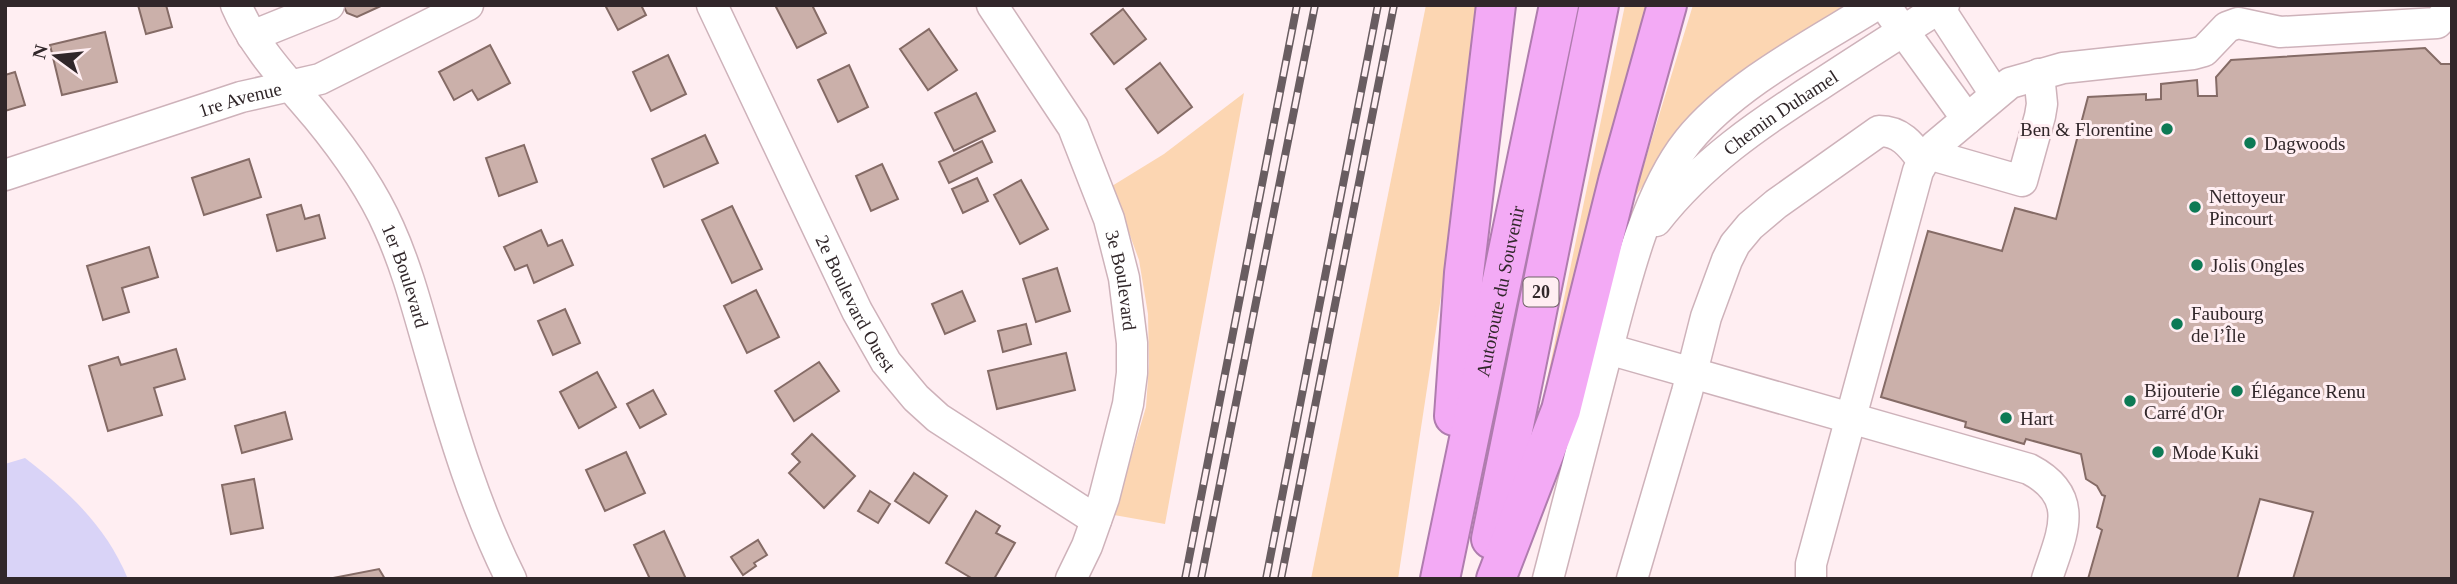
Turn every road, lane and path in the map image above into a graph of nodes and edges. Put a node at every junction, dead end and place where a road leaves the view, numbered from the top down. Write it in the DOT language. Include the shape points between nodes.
graph roads {
  1 [pos="236,5"];
  2 [pos="329,5"];
  3 [pos="468,5"];
  4 [pos="712,5"];
  5 [pos="992,5"];
  6 [pos="1496,5"];
  7 [pos="1559,5"];
  8 [pos="1599,5"];
  9 [pos="1667,5"];
  10 [pos="1876,5"];
  11 [pos="1885,5"];
  12 [pos="1940,6"];
  13 [pos="2452,7"];
  14 [pos="1903,31"];
  15 [pos="252,36"];
  16 [pos="2039,74"];
  17 [pos="290,85"];
  18 [pos="1995,94"];
  19 [pos="1966,119"];
  20 [pos="1926,157"];
  21 [pos="5,175"];
  22 [pos="1639,244"];
  23 [pos="1608,349"];
  24 [pos="1692,372"];
  25 [pos="1852,418"];
  26 [pos="1096,520"];
  27 [pos="1443,568"];
  28 [pos="509,575"];
  29 [pos="1071,579"];
  30 [pos="1483,579"];
  31 [pos="1496,579"];
  32 [pos="1548,579"];
  33 [pos="1632,579"];
  34 [pos="1811,579"];
  35 [pos="2047,579"];
  1 -- 15 [label="street, 1er Boulevard"];
  2 -- 15 [label="street"];
  3 -- 17 [label="street, 1re Avenue" via="320,79"];
  4 -- 26 [label="street, 2e Boulevard Ouest" via="857,311 886,362 938,418"];
  5 -- 26 [label="street, 3e Boulevard" via="1073,127 1109,219 1124,278 1132,373 1121,434"];
  6 -- 27 [label="highway" via="1464,273"];
  7 -- 27 [label="highway, Autoroute du Souvenir / 20"];
  8 -- 30 [label="highway, Autoroute du Souvenir / 20"];
  9 -- 31 [label="highway" via="1560,410"];
  10 -- 22 [label="street, Chemin Duhamel" via="1794,55 1703,124 1675,158"];
  11 -- 14 [label="street"];
  12 -- 14 [label="street, Chemin Duhamel"];
  12 -- 18 [label="street"];
  13 -- 16 [label="street" via="2437,23 2280,32 2238,23 2227,27 2204,51 2193,54"];
  14 -- 19 [label="street"];
  14 -- 22 [label="street, Chemin Duhamel" via="1725,149 1680,192"];
  15 -- 17 [label="street, 1er Boulevard"];
  16 -- 18 [label="street" via="2010,83"];
  16 -- 20 [label="street" via="2042,104 2022,181"];
  17 -- 21 [label="street, 1re Avenue"];
  17 -- 28 [label="street, 1er Boulevard" via="362,177 389,228 470,479"];
  18 -- 19 [label="street"];
  19 -- 20 [label="street"];
  20 -- 24 [label="street" via="1898,134 1879,131 1750,226 1725,263"];
  20 -- 25 [label="street" via="1918,171"];
  22 -- 23 [label="street, Chemin Duhamel"];
  23 -- 24 [label="street"];
  23 -- 32 [label="street, Chemin Duhamel"];
  24 -- 25 [label="street"];
  24 -- 33 [label="street"];
  25 -- 34 [label="street" via="1811,564"];
  25 -- 35 [label="street" via="2029,469 2050,482 2065,514"];
  26 -- 29 [label="street, 3e Boulevard"];
}
